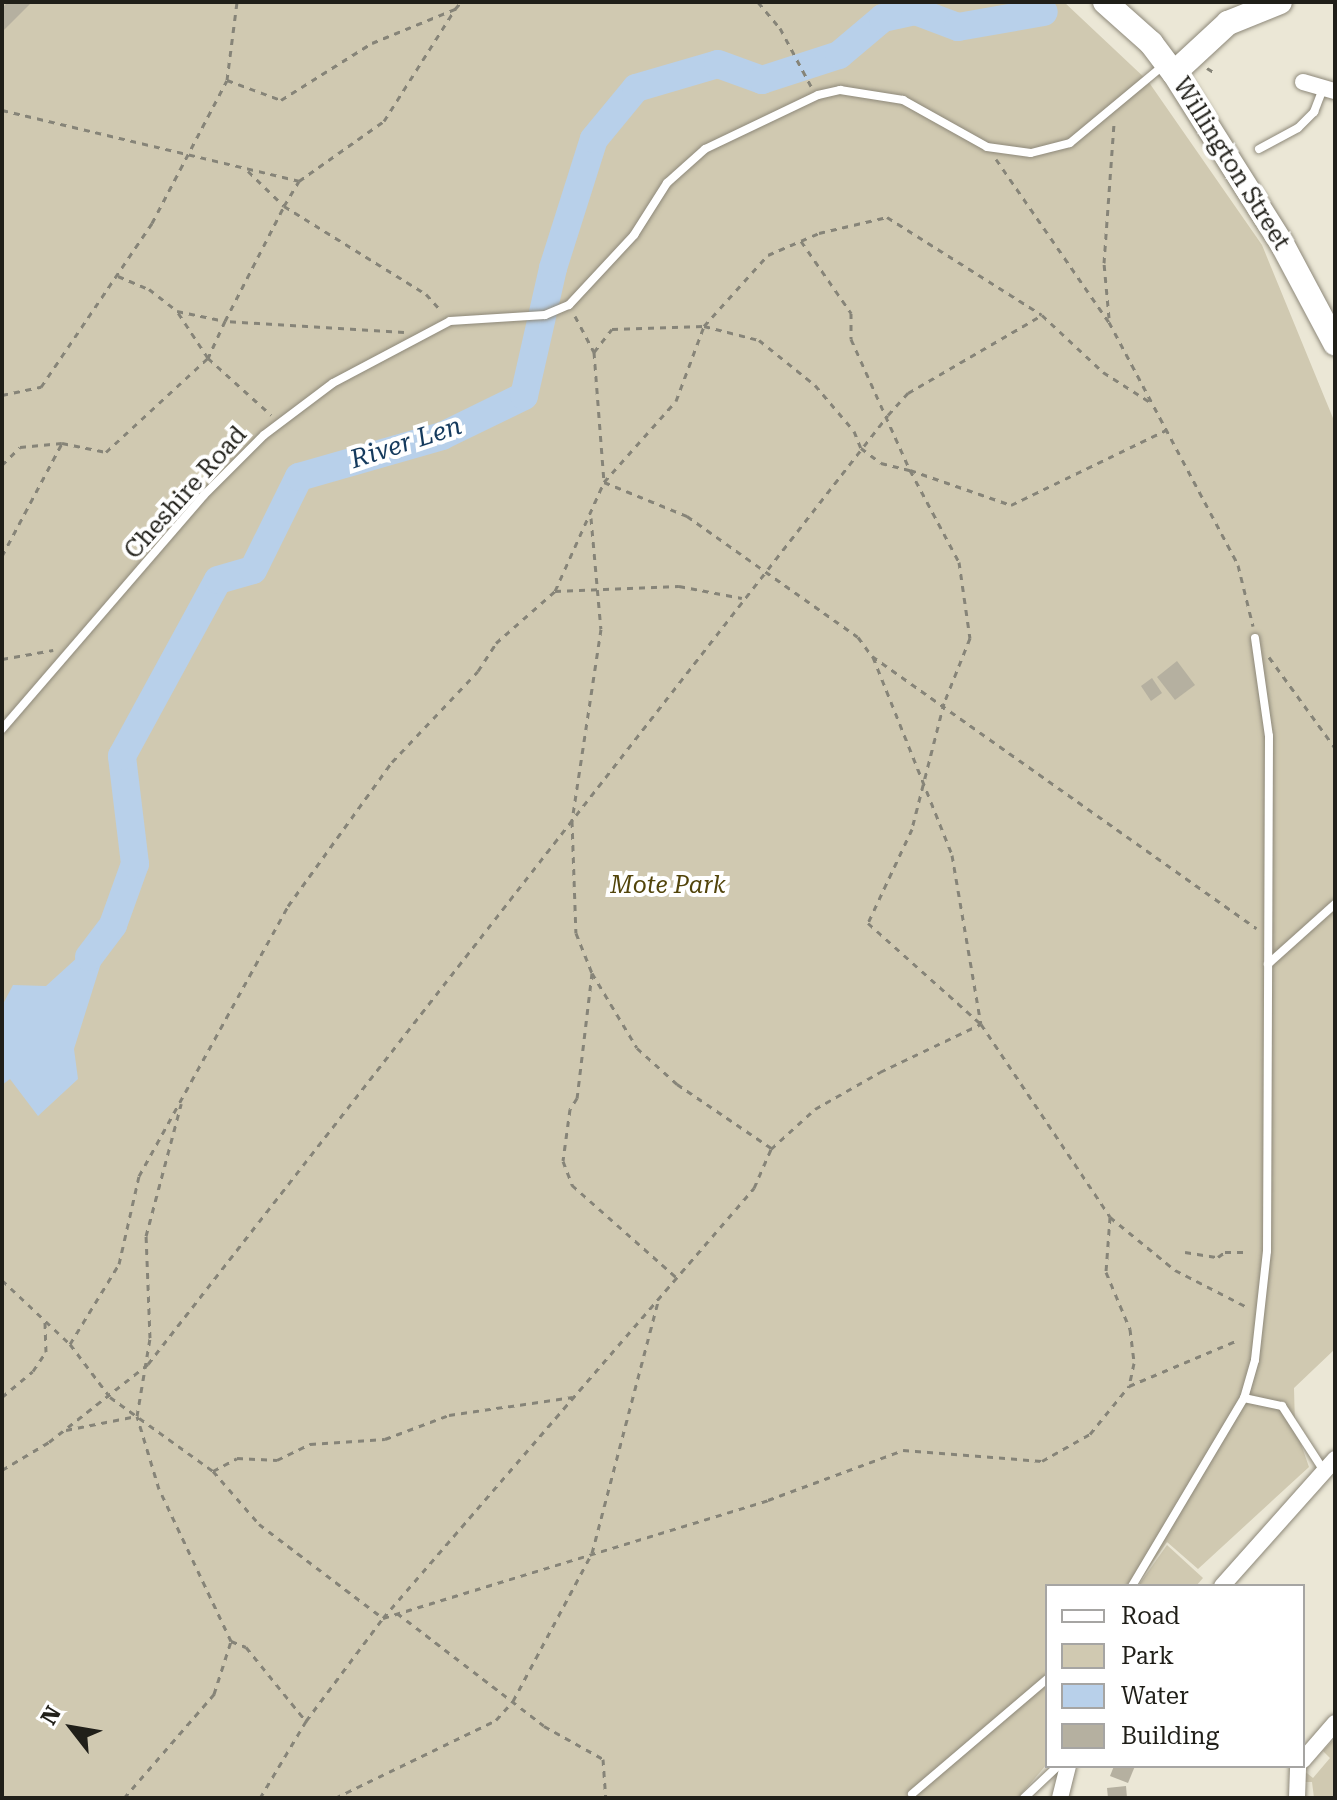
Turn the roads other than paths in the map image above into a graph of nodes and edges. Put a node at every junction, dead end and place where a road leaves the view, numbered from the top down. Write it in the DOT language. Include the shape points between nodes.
graph roads {
  1 [pos="1105,2"];
  2 [pos="1280,2"];
  3 [pos="1170,68"];
  4 [pos="1303,82"];
  5 [pos="1329,90"];
  6 [pos="1259,149"];
  7 [pos="1335,343"];
  8 [pos="1255,638"];
  9 [pos="2,729"];
  10 [pos="1335,904"];
  11 [pos="1268,964"];
  12 [pos="1244,1398"];
  13 [pos="1331,1465"];
  14 [pos="1133,1584"];
  15 [pos="1224,1584"];
  16 [pos="1045,1681"];
  17 [pos="1335,1723"];
  18 [pos="1305,1758"];
  19 [pos="1056,1768"];
  20 [pos="1068,1768"];
  21 [pos="1298,1768"];
  22 [pos="912,1794"];
  23 [pos="1024,1798"];
  24 [pos="1060,1798"];
  25 [pos="1297,1798"];
  1 -- 3 [label="street, Willington Street"];
  2 -- 3 [label="street" via="1228,23"];
  3 -- 7 [label="street, Willington Street" via="1281,242"];
  3 -- 9 [label="lane, Cheshire Road" via="1115,103 1070,143 1031,153 987,147 903,100 840,90 818,95 705,149 667,183 634,235 569,305 545,315 450,321 333,383 280,423 203,496"];
  4 -- 5 [label="street"];
  5 -- 6 [label="lane" via="1298,128"];
  8 -- 11 [label="lane" via="1269,736"];
  10 -- 11 [label="lane"];
  11 -- 12 [label="lane" via="1267,1251 1255,1360"];
  12 -- 13 [label="lane" via="1282,1406"];
  12 -- 14 [label="lane"];
  13 -- 15 [label="street"];
  16 -- 22 [label="lane"];
  17 -- 18 [label="street"];
  19 -- 23 [label="lane"];
  20 -- 24 [label="street"];
  21 -- 25 [label="street"];
}
